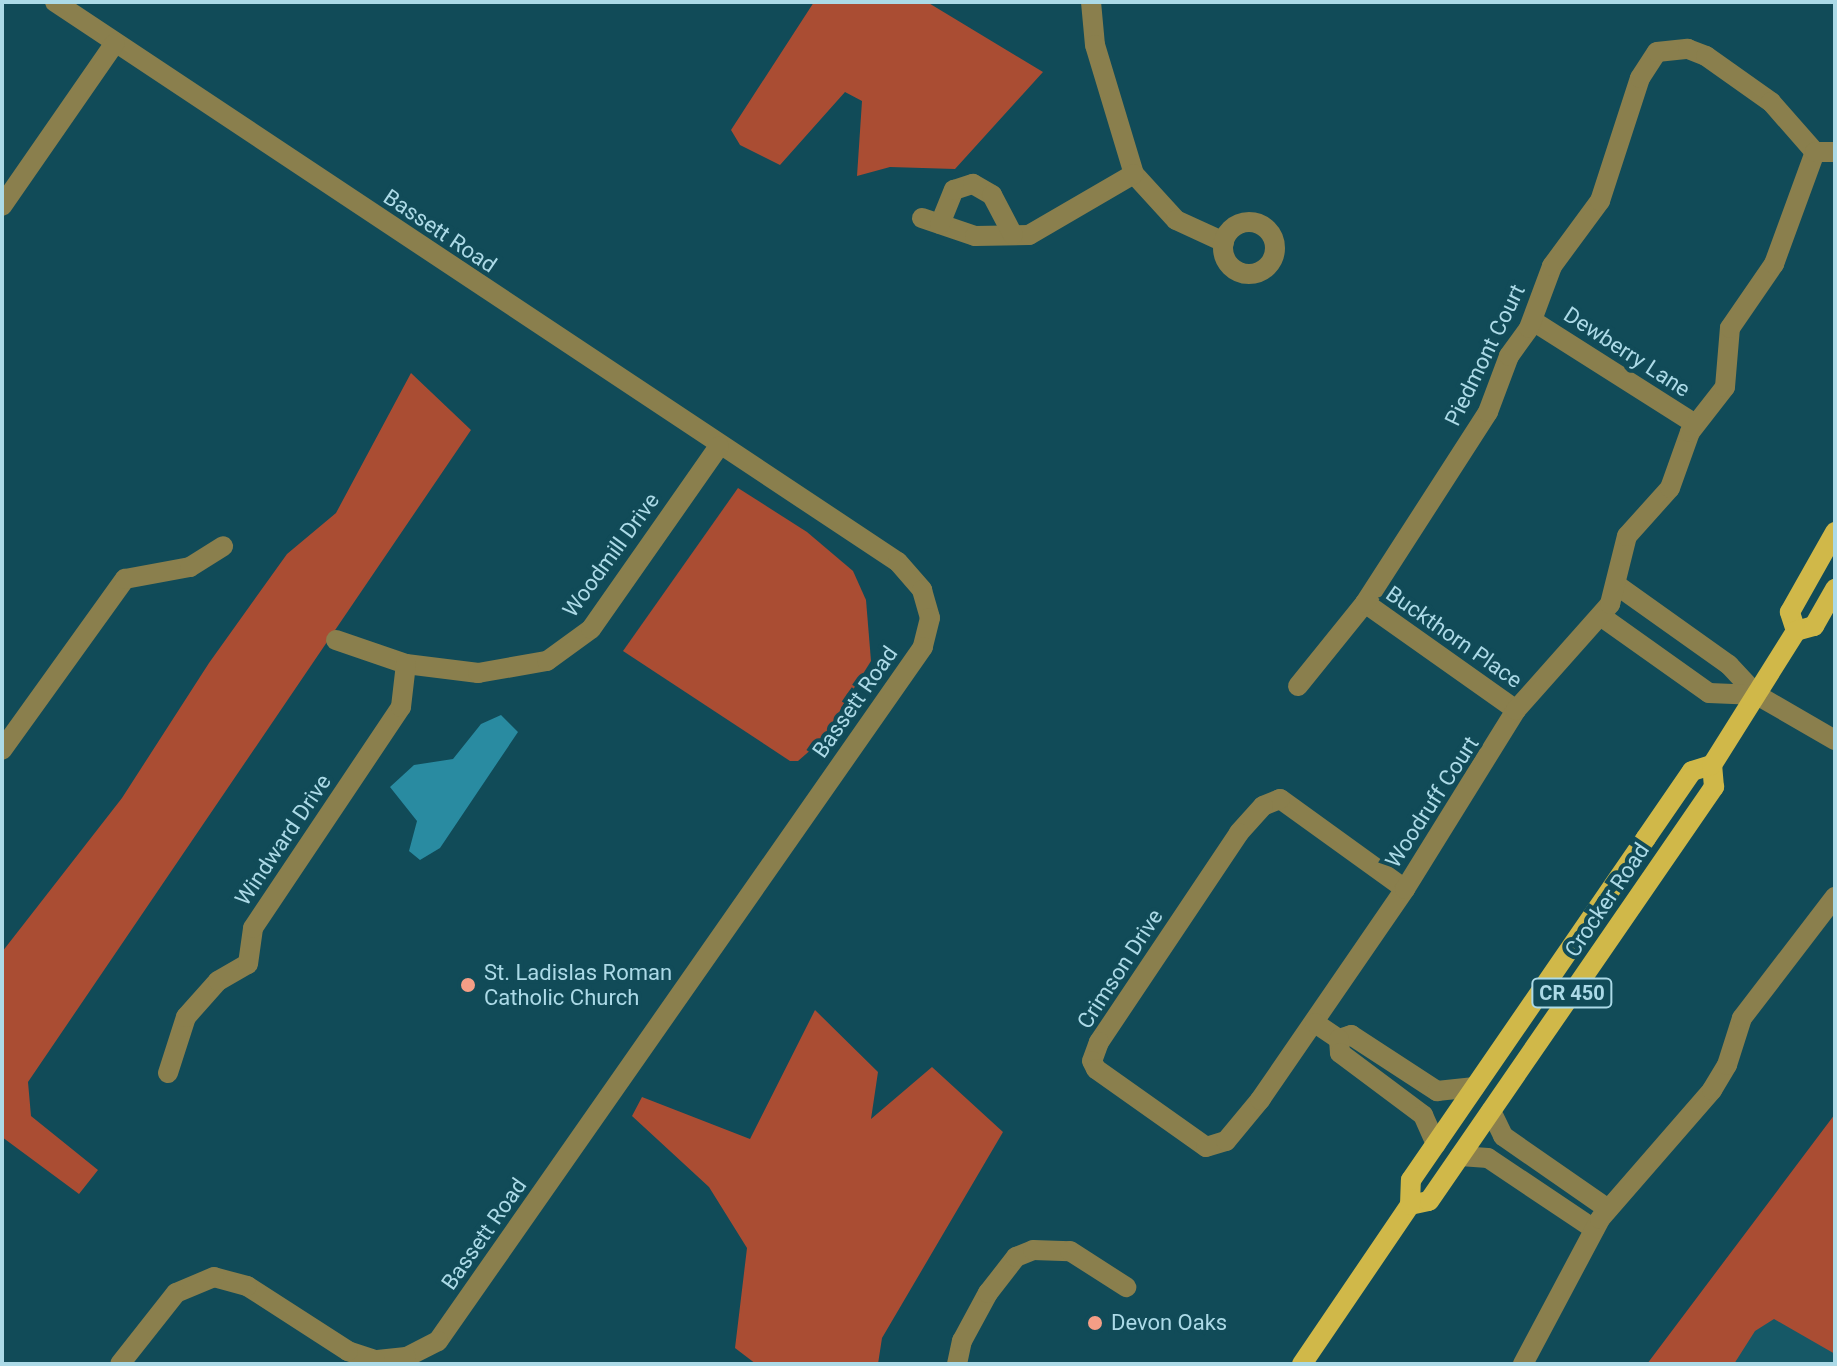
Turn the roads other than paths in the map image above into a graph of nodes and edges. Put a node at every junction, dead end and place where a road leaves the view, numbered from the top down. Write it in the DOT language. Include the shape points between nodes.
graph roads {
  1 [pos="55,2"];
  2 [pos="1091,2"];
  3 [pos="115,43"];
  4 [pos="1825,152"];
  5 [pos="1134,174"];
  6 [pos="2,206"];
  7 [pos="1013,235"];
  8 [pos="1224,242"];
  9 [pos="1533,321"];
  10 [pos="1695,424"];
  11 [pos="719,446"];
  12 [pos="1835,532"];
  13 [pos="223,546"];
  14 [pos="1618,586"];
  15 [pos="1835,589"];
  16 [pos="1365,603"];
  17 [pos="1602,617"];
  18 [pos="1796,631"];
  19 [pos="336,640"];
  20 [pos="406,664"];
  21 [pos="1298,686"];
  22 [pos="1757,695"];
  23 [pos="1516,710"];
  24 [pos="1835,740"];
  25 [pos="2,750"];
  26 [pos="1712,765"];
  27 [pos="1405,889"];
  28 [pos="1835,897"];
  29 [pos="1315,1023"];
  30 [pos="1339,1039"];
  31 [pos="168,1073"];
  32 [pos="1475,1087"];
  33 [pos="1491,1111"];
  34 [pos="1436,1144"];
  35 [pos="1460,1156"];
  36 [pos="1410,1205"];
  37 [pos="1608,1209"];
  38 [pos="1594,1229"];
  39 [pos="1126,1287"];
  40 [pos="120,1364"];
  41 [pos="957,1364"];
  42 [pos="1302,1364"];
  43 [pos="1523,1364"];
  1 -- 3 [label="street, Bassett Road"];
  2 -- 5 [label="street" via="1095,45"];
  3 -- 6 [label="street"];
  3 -- 11 [label="street, Bassett Road"];
  4 -- 9 [label="street, Piedmont Court" via="1771,102 1688,49 1657,52 1640,78 1600,201 1552,266"];
  4 -- 10 [label="street, Woodruff Court" via="1774,264 1730,328 1725,387"];
  5 -- 7 [label="street" via="1029,235"];
  5 -- 8 [label="street" via="1176,220"];
  7 -- 7 [label="street" via="975,236 931,221 954,190 973,184 997,202"];
  9 -- 10 [label="street, Dewberry Lane"];
  9 -- 16 [label="street, Piedmont Court" via="1509,356 1488,412"];
  10 -- 14 [label="street, Woodruff Court" via="1670,488 1627,536"];
  11 -- 20 [label="street, Woodmill Drive" via="591,629 565,652 504,673"];
  11 -- 40 [label="street, Bassett Road" via="898,562 922,590 930,618 923,647 438,1341 406,1357 375,1360 348,1351 247,1286 214,1277 176,1293"];
  12 -- 18 [label="main road, Crocker Road / CR 450" via="1790,612"];
  13 -- 25 [label="street" via="190,567 125,579"];
  14 -- 17 [label="street, Woodruff Court"];
  14 -- 22 [label="street" via="1729,665"];
  15 -- 18 [label="main road, Crocker Road / CR 450" via="1814,626"];
  16 -- 21 [label="street, Piedmont Court"];
  16 -- 23 [label="street, Buckthorn Place"];
  17 -- 22 [label="street" via="1709,693"];
  17 -- 23 [label="street, Woodruff Court"];
  18 -- 22 [label="main road, Crocker Road / CR 450"];
  19 -- 20 [label="street, Woodmill Drive"];
  20 -- 31 [label="street, Windward Drive" via="401,707 253,928 248,964 218,981 186,1017"];
  22 -- 24 [label="street"];
  22 -- 26 [label="main road, Crocker Road / CR 450"];
  23 -- 27 [label="street, Woodruff Court"];
  26 -- 32 [label="main road, Crocker Road / CR 450" via="1692,771"];
  26 -- 33 [label="main road, Crocker Road / CR 450" via="1714,787"];
  27 -- 29 [label="street, Woodruff Court"];
  27 -- 29 [label="street, Crimson Drive" via="1280,799 1263,806 1186,912 1099,1042 1092,1061 1206,1147 1214,1146 1226,1141 1260,1100"];
  28 -- 37 [label="street" via="1742,1018 1727,1065 1712,1090"];
  29 -- 30 [label="street"];
  30 -- 32 [label="street" via="1351,1035 1437,1091"];
  30 -- 34 [label="street" via="1340,1053 1423,1115"];
  32 -- 34 [label="main road, Crocker Road / CR 450"];
  33 -- 35 [label="main road, Crocker Road / CR 450"];
  33 -- 37 [label="street" via="1503,1136"];
  34 -- 36 [label="main road, Crocker Road / CR 450" via="1407,1189"];
  35 -- 36 [label="main road, Crocker Road / CR 450" via="1427,1203"];
  35 -- 38 [label="street" via="1495,1161"];
  36 -- 42 [label="main road, Crocker Road / CR 450"];
  37 -- 38 [label="street"];
  38 -- 43 [label="street"];
  39 -- 41 [label="street" via="1070,1251 1033,1250 1016,1257 988,1293 962,1341"];
}
